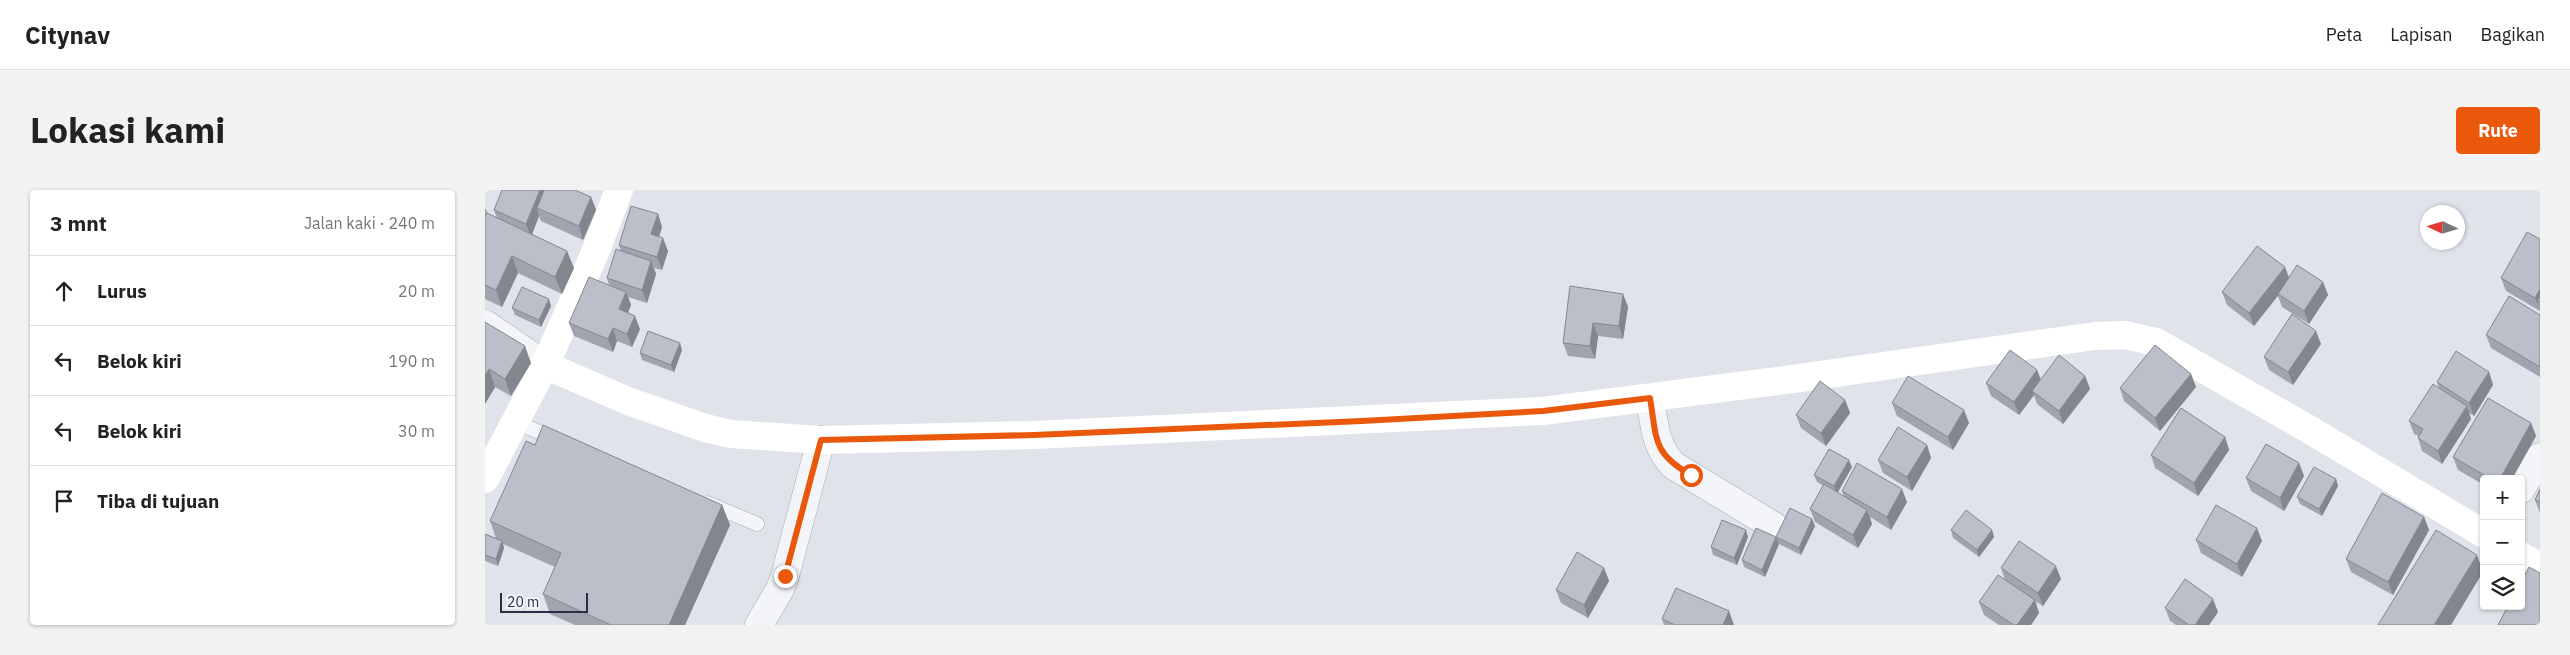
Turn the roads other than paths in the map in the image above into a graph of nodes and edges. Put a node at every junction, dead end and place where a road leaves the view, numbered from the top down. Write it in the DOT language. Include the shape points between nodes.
graph roads {
  1 [pos="619,190"];
  2 [pos="485,324"];
  3 [pos="545,365"];
  4 [pos="1650,398"];
  5 [pos="515,422"];
  6 [pos="821,440"];
  7 [pos="569,445"];
  8 [pos="2540,457"];
  9 [pos="485,478"];
  10 [pos="2525,482"];
  11 [pos="695,498"];
  12 [pos="757,524"];
  13 [pos="1775,527"];
  14 [pos="2480,532"];
  15 [pos="2525,558"];
  16 [pos="2540,567"];
  17 [pos="759,625"];
  1 -- 3 [label="street"];
  2 -- 3 [label="street"];
  3 -- 5 [label="street"];
  3 -- 6 [label="street" via="628,401 705,428 731,434"];
  4 -- 6 [label="street" via="1543,411 1362,421"];
  4 -- 13 [label="street" via="1658,443 1665,457"];
  4 -- 14 [label="street" via="2095,336 2125,335 2156,342 2305,426"];
  5 -- 7 [label="lane"];
  5 -- 9 [label="street"];
  6 -- 17 [label="street" via="780,589"];
  8 -- 10 [label="street"];
  11 -- 12 [label="lane"];
  15 -- 16 [label="street"];
}
